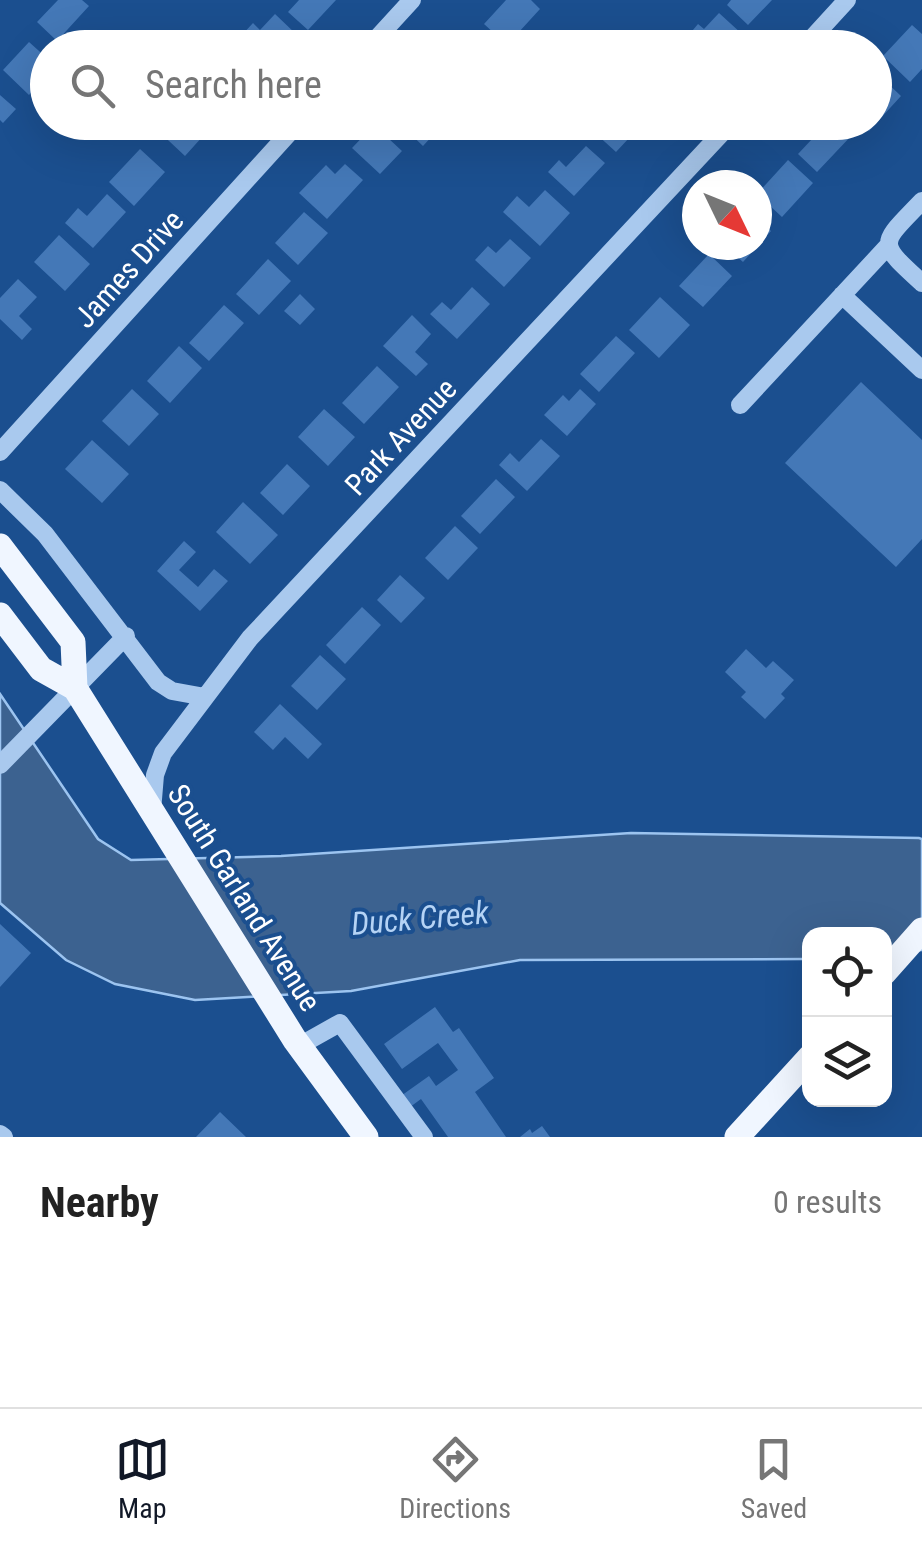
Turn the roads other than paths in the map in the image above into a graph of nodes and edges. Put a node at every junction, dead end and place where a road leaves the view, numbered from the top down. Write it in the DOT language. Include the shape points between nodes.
graph roads {
  1 [pos="412,0"];
  2 [pos="847,0"];
  3 [pos="384,30"];
  4 [pos="820,30"];
  5 [pos="283,140"];
  6 [pos="715,140"];
  7 [pos="922,201"];
  8 [pos="887,247"];
  9 [pos="922,283"];
  10 [pos="842,295"];
  11 [pos="922,370"];
  12 [pos="740,405"];
  13 [pos="0,452"];
  14 [pos="0,490"];
  15 [pos="0,546"];
  16 [pos="0,615"];
  17 [pos="126,636"];
  18 [pos="83,679"];
  19 [pos="206,697"];
  20 [pos="0,766"];
  21 [pos="152,814"];
  22 [pos="922,930"];
  23 [pos="892,964"];
  24 [pos="297,1043"];
  25 [pos="802,1066"];
  26 [pos="366,1137"];
  27 [pos="424,1137"];
  28 [pos="736,1137"];
  1 -- 3 [label="street"];
  2 -- 4 [label="street"];
  5 -- 13 [label="street, James Drive"];
  6 -- 19 [label="street, Park Avenue" via="250,638"];
  7 -- 8 [label="street"];
  8 -- 9 [label="street"];
  8 -- 10 [label="street"];
  10 -- 11 [label="street"];
  10 -- 12 [label="street"];
  14 -- 17 [label="street" via="45,534"];
  15 -- 18 [label="main road, South Garland Avenue" via="74,642"];
  16 -- 18 [label="main road, South Garland Avenue" via="41,669"];
  17 -- 18 [label="street"];
  17 -- 19 [label="street" via="158,682 172,692"];
  18 -- 20 [label="street"];
  18 -- 21 [label="main road, South Garland Avenue"];
  19 -- 21 [label="street, Park Avenue" via="163,753"];
  21 -- 24 [label="main road, South Garland Avenue"];
  22 -- 23 [label="main road"];
  24 -- 26 [label="main road, South Garland Avenue"];
  24 -- 27 [label="street" via="340,1022"];
  25 -- 28 [label="main road"];
}
